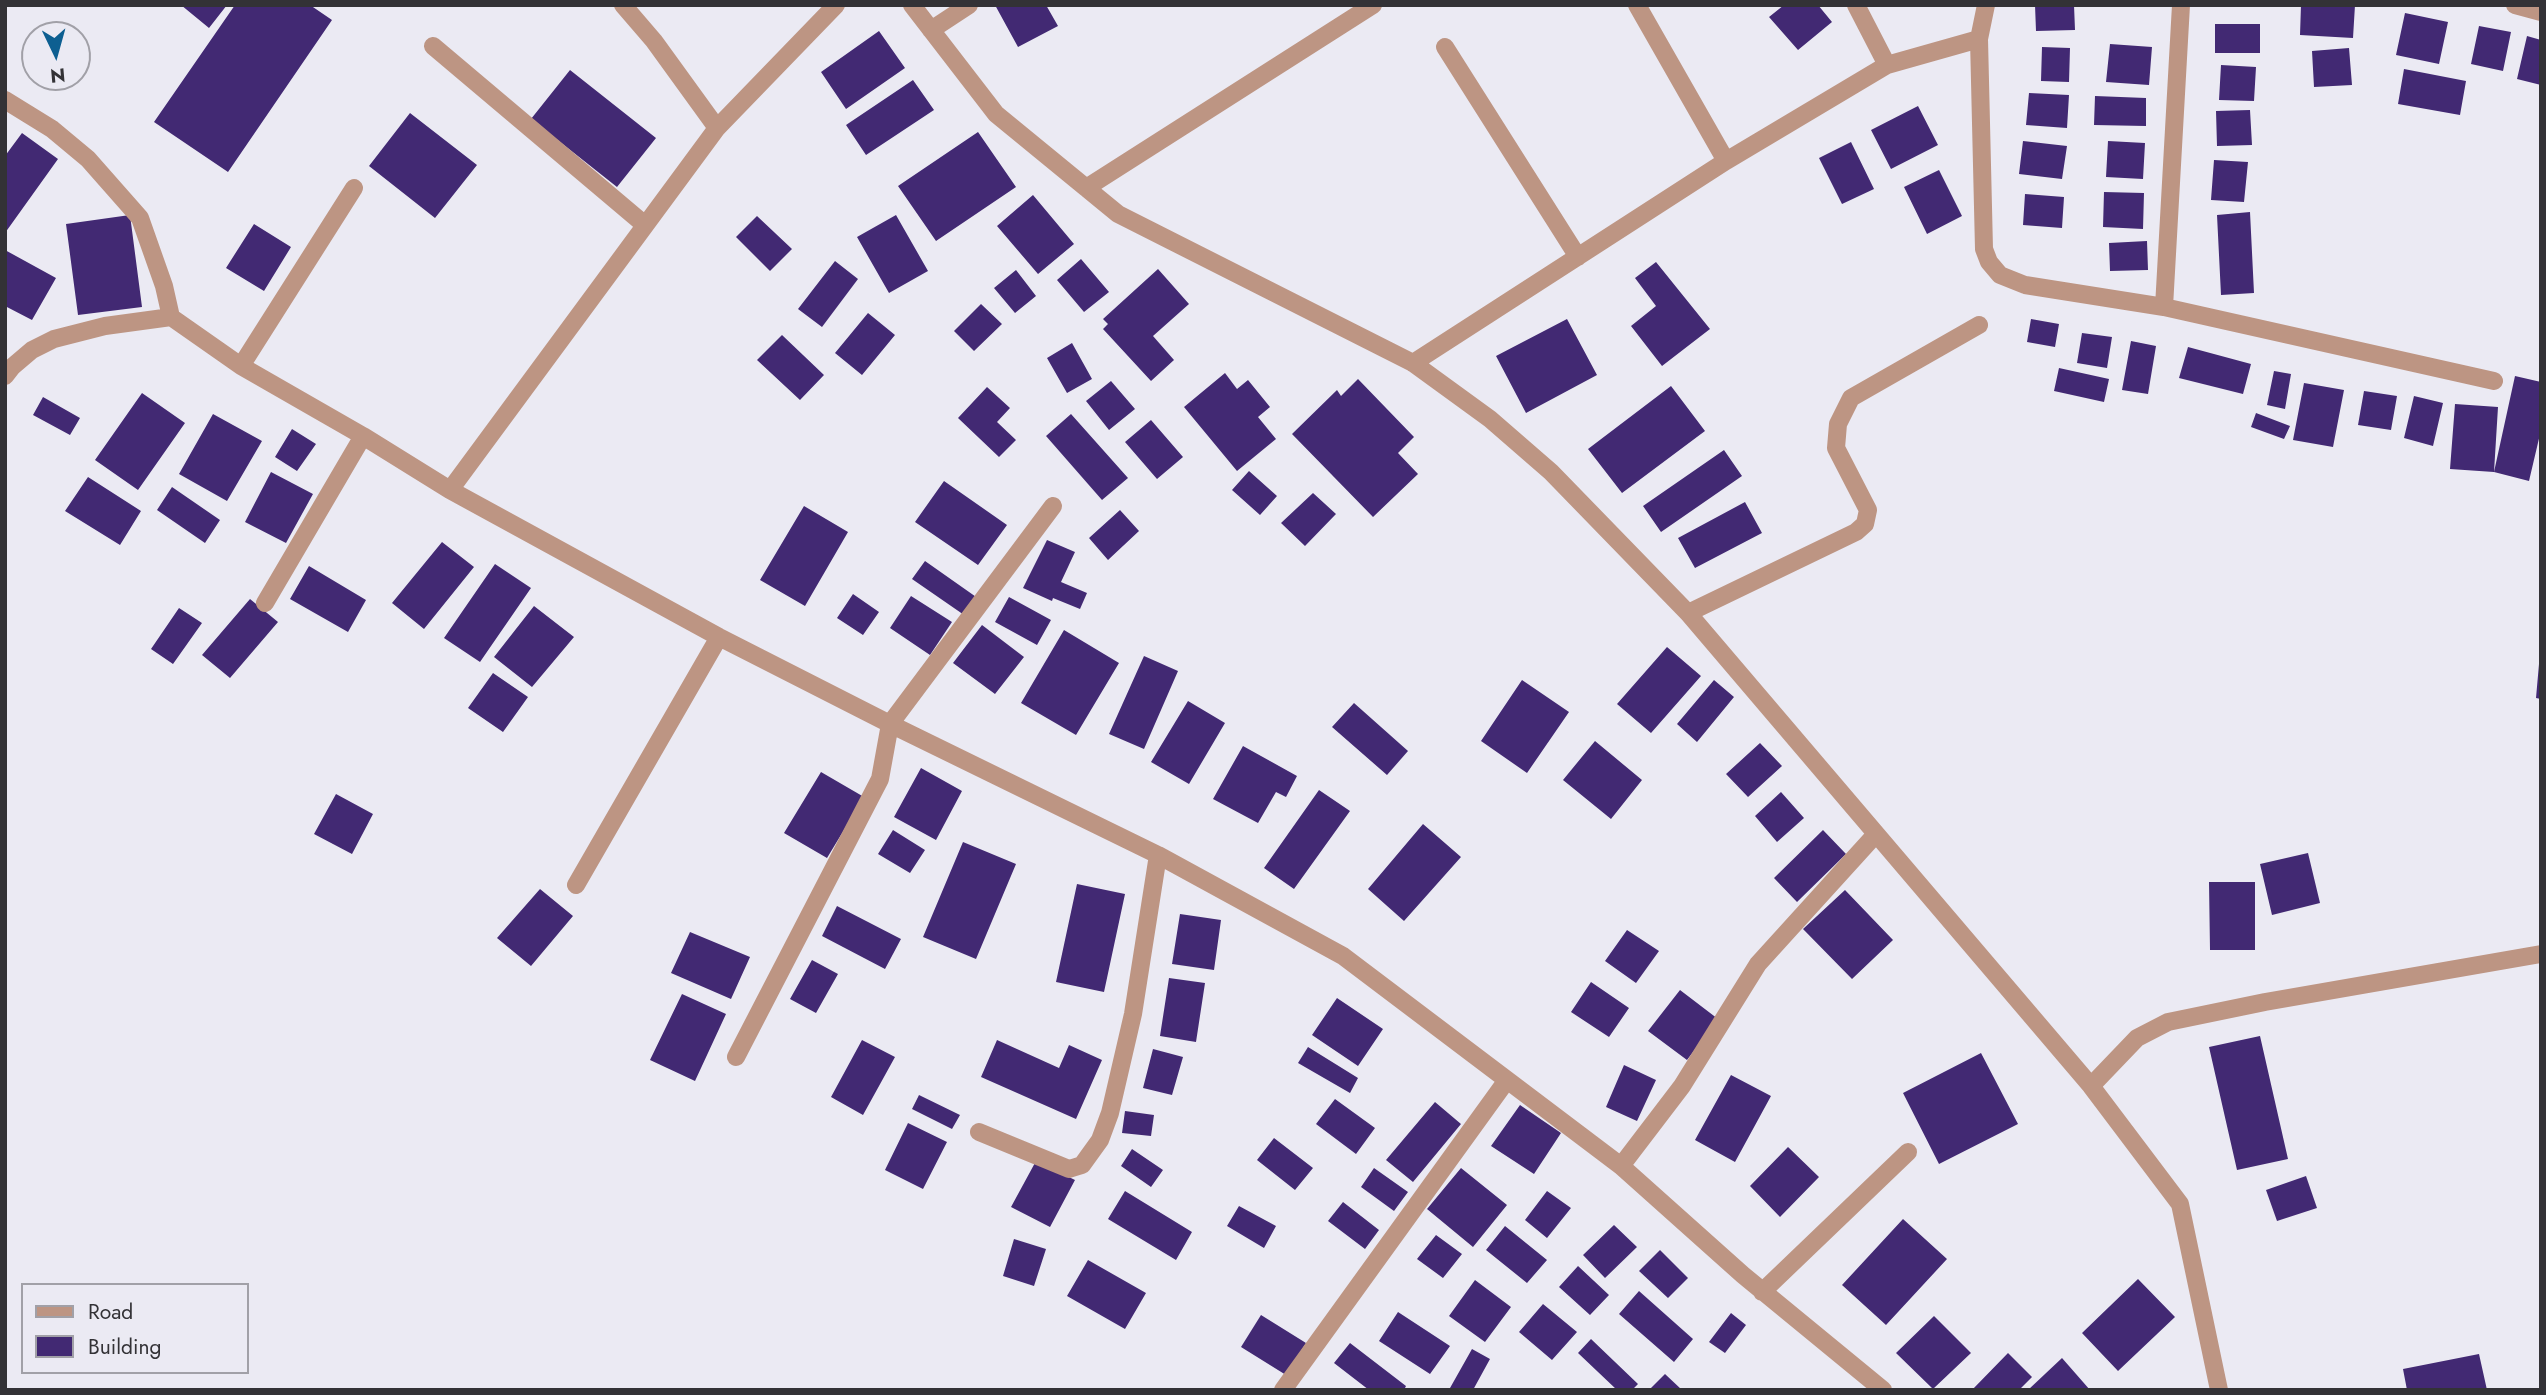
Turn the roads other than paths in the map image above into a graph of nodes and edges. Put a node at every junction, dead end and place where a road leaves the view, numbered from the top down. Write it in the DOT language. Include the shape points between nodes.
graph roads {
  1 [pos="623,5"];
  2 [pos="836,5"];
  3 [pos="912,5"];
  4 [pos="969,5"];
  5 [pos="1373,5"];
  6 [pos="1637,5"];
  7 [pos="1856,5"];
  8 [pos="1986,5"];
  9 [pos="2181,5"];
  10 [pos="2515,5"];
  11 [pos="2541,12"];
  12 [pos="931,30"];
  13 [pos="1979,39"];
  14 [pos="433,46"];
  15 [pos="1445,47"];
  16 [pos="1886,65"];
  17 [pos="5,100"];
  18 [pos="717,128"];
  19 [pos="1726,161"];
  20 [pos="354,188"];
  21 [pos="1086,188"];
  22 [pos="645,225"];
  23 [pos="1578,257"];
  24 [pos="2164,307"];
  25 [pos="172,317"];
  26 [pos="1979,325"];
  27 [pos="1413,363"];
  28 [pos="241,366"];
  29 [pos="5,376"];
  30 [pos="2494,381"];
  31 [pos="363,436"];
  32 [pos="450,490"];
  33 [pos="1053,506"];
  34 [pos="265,603"];
  35 [pos="1688,613"];
  36 [pos="719,637"];
  37 [pos="890,724"];
  38 [pos="1876,834"];
  39 [pos="1158,855"];
  40 [pos="576,884"];
  41 [pos="2541,954"];
  42 [pos="736,1057"];
  43 [pos="1507,1080"];
  44 [pos="2091,1086"];
  45 [pos="979,1132"];
  46 [pos="1909,1152"];
  47 [pos="1620,1166"];
  48 [pos="1762,1292"];
  49 [pos="1283,1390"];
  50 [pos="1883,1390"];
  51 [pos="2219,1390"];
  1 -- 18 [label="street"];
  2 -- 18 [label="street"];
  3 -- 12 [label="street"];
  4 -- 12 [label="street"];
  5 -- 21 [label="street"];
  6 -- 19 [label="street"];
  7 -- 16 [label="street"];
  8 -- 13 [label="street"];
  9 -- 24 [label="street"];
  10 -- 11 [label="street"];
  12 -- 21 [label="street" via="996,114"];
  13 -- 16 [label="street"];
  13 -- 24 [label="street" via="1984,249 1989,262 2000,275 2025,285"];
  14 -- 22 [label="street"];
  15 -- 23 [label="street"];
  16 -- 19 [label="street"];
  17 -- 25 [label="street" via="52,129 88,159 140,218"];
  18 -- 22 [label="street"];
  19 -- 23 [label="street"];
  20 -- 28 [label="street"];
  21 -- 27 [label="street" via="1118,214"];
  22 -- 32 [label="street"];
  23 -- 27 [label="street"];
  24 -- 30 [label="street"];
  25 -- 28 [label="street"];
  25 -- 29 [label="street" via="54,339 32,350"];
  26 -- 35 [label="street" via="1851,398 1838,424 1836,448 1868,510 1865,524"];
  27 -- 35 [label="street" via="1490,419 1551,472"];
  28 -- 31 [label="street"];
  31 -- 32 [label="street"];
  31 -- 34 [label="street"];
  32 -- 36 [label="street"];
  33 -- 37 [label="street"];
  35 -- 38 [label="street"];
  36 -- 37 [label="street"];
  36 -- 40 [label="street"];
  37 -- 39 [label="street"];
  37 -- 42 [label="street" via="880,779"];
  38 -- 44 [label="street"];
  38 -- 47 [label="street" via="1758,964 1682,1086"];
  39 -- 43 [label="street" via="1343,956"];
  39 -- 45 [label="street" via="1133,1014 1100,1140 1082,1165 1069,1169"];
  41 -- 44 [label="street" via="2168,1022 2137,1038"];
  43 -- 47 [label="street"];
  43 -- 49 [label="street"];
  44 -- 51 [label="street" via="2180,1204"];
  46 -- 48 [label="street"];
  47 -- 48 [label="street"];
  48 -- 50 [label="street"];
}
